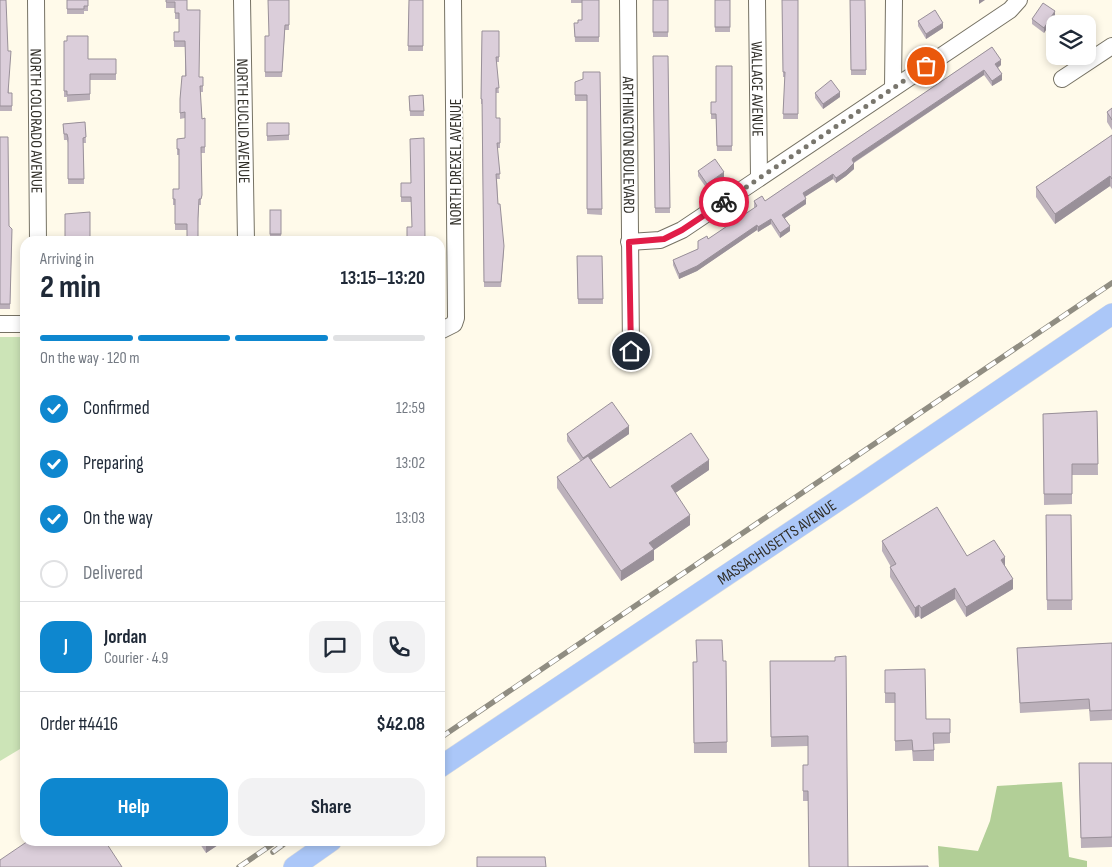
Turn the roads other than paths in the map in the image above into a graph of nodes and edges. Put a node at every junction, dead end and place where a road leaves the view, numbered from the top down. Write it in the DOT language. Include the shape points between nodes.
graph roads {
  1 [pos="36,0"];
  2 [pos="242,0"];
  3 [pos="453,0"];
  4 [pos="628,0"];
  5 [pos="757,0"];
  6 [pos="894,0"];
  7 [pos="1019,0"];
  8 [pos="1112,46"];
  9 [pos="1062,79"];
  10 [pos="893,88"];
  11 [pos="758,178"];
  12 [pos="38,236"];
  13 [pos="246,236"];
  14 [pos="629,242"];
  15 [pos="1112,314"];
  16 [pos="0,324"];
  17 [pos="20,324"];
  18 [pos="447,327"];
  19 [pos="631,351"];
  20 [pos="445,764"];
  21 [pos="324,846"];
  22 [pos="294,867"];
  1 -- 12 [label="street, NORTH COLORADO AVENUE"];
  2 -- 13 [label="street, NORTH EUCLID AVENUE"];
  3 -- 18 [label="street, NORTH DREXEL AVENUE" via="456,318"];
  4 -- 14 [label="street, ARTHINGTON BOULEVARD"];
  5 -- 11 [label="street, WALLACE AVENUE"];
  6 -- 10 [label="street"];
  7 -- 10 [label="street" via="1010,10"];
  8 -- 9 [label="street"];
  10 -- 11 [label="street"];
  11 -- 14 [label="street" via="672,235 652,241"];
  14 -- 19 [label="street, ARTHINGTON BOULEVARD"];
  15 -- 20 [label="main road, MASSACHUSETTS AVENUE"];
  16 -- 17 [label="street"];
  21 -- 22 [label="main road"];
}
